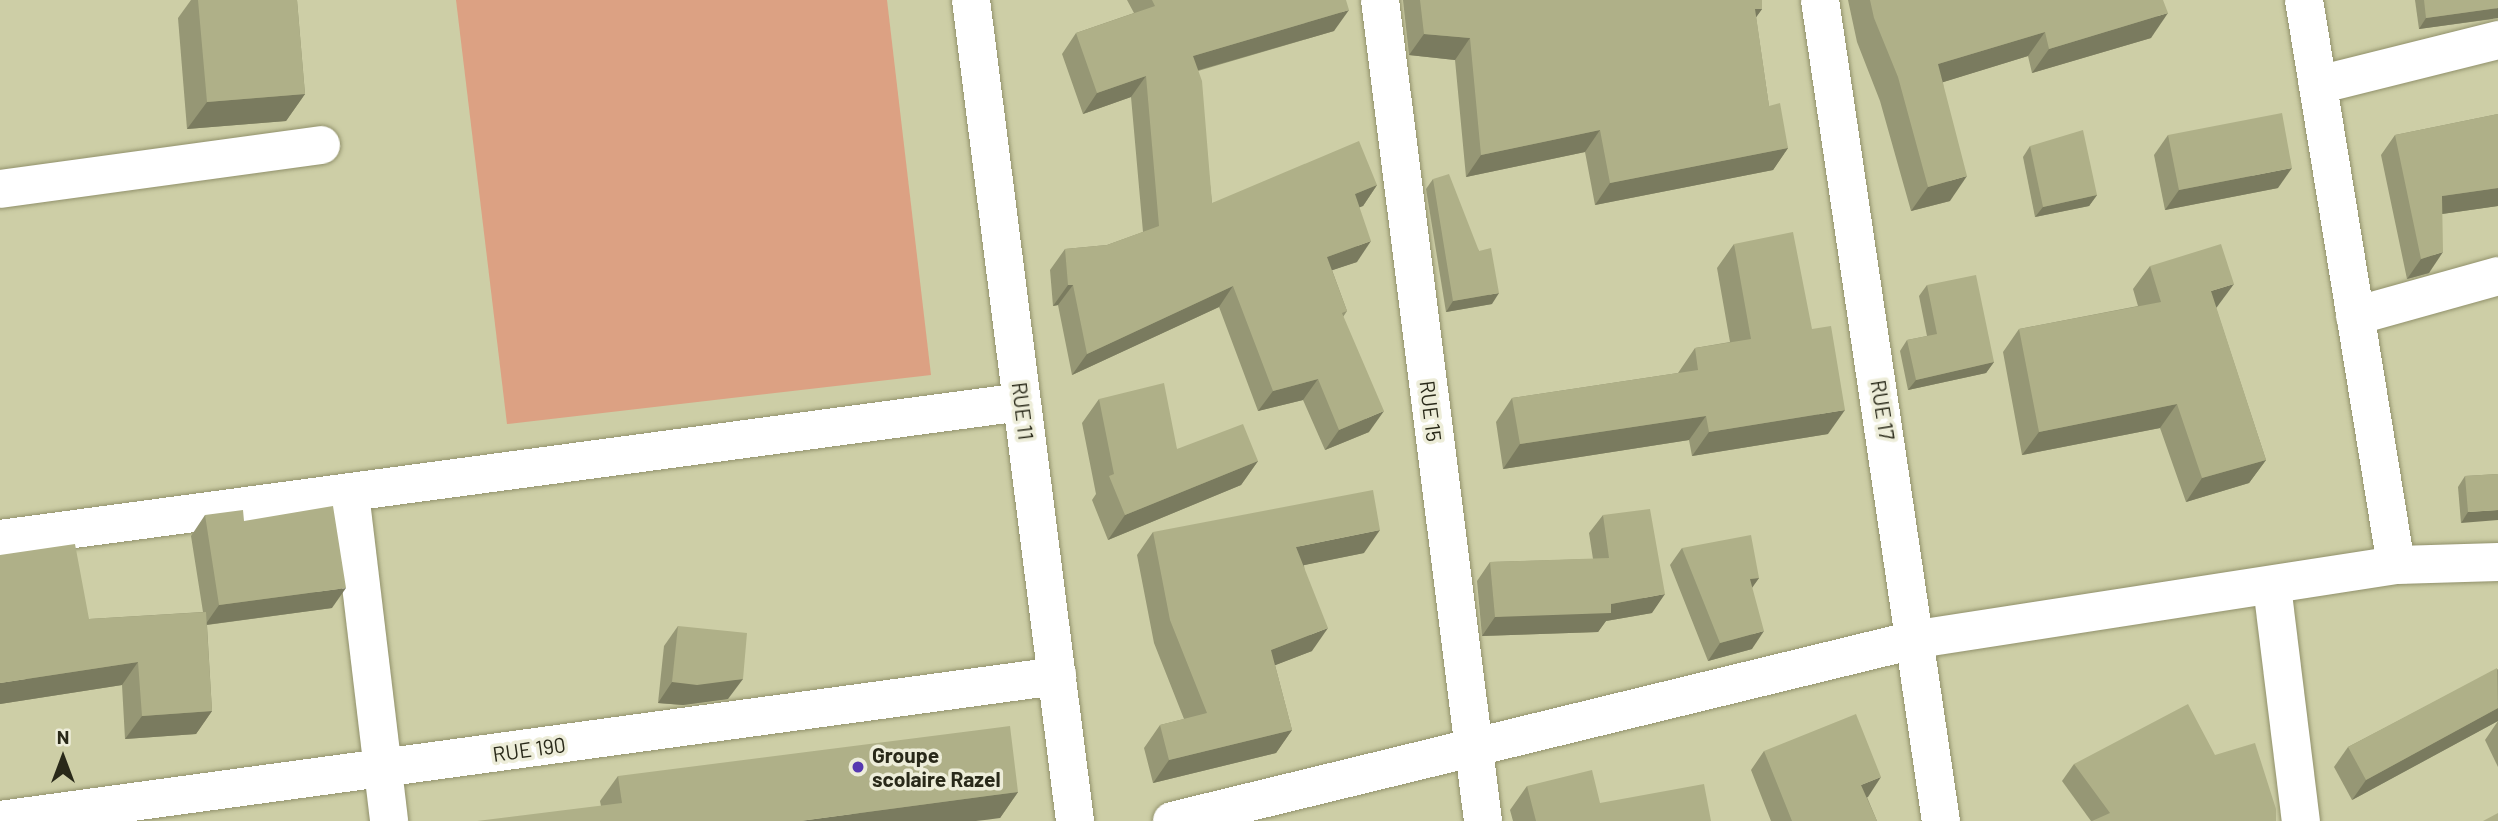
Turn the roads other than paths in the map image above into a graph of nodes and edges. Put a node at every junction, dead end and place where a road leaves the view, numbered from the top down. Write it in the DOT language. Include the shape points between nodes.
graph roads {
  1 [pos="971,0"];
  2 [pos="1380,0"];
  3 [pos="1820,0"];
  4 [pos="2304,0"];
  5 [pos="2498,40"];
  6 [pos="2318,85"];
  7 [pos="321,145"];
  8 [pos="0,189"];
  9 [pos="2498,276"];
  10 [pos="2355,316"];
  11 [pos="1022,402"];
  12 [pos="350,493"];
  13 [pos="0,540"];
  14 [pos="2498,562"];
  15 [pos="2396,565"];
  16 [pos="2272,586"];
  17 [pos="1918,639"];
  18 [pos="1057,676"];
  19 [pos="1474,748"];
  20 [pos="381,770"];
  21 [pos="0,820"];
  22 [pos="388,821"];
  23 [pos="1075,821"];
  24 [pos="1172,821"];
  25 [pos="1483,821"];
  26 [pos="1941,821"];
  27 [pos="2301,821"];
  1 -- 11 [label="street, RUE 11"];
  2 -- 19 [label="street, RUE 15"];
  3 -- 17 [label="street, RUE 17"];
  4 -- 6 [label="street"];
  5 -- 6 [label="street"];
  6 -- 10 [label="street"];
  7 -- 8 [label="street"];
  9 -- 10 [label="street"];
  10 -- 15 [label="street"];
  11 -- 12 [label="street"];
  11 -- 18 [label="street, RUE 11"];
  12 -- 13 [label="street"];
  12 -- 20 [label="street"];
  14 -- 15 [label="street"];
  15 -- 16 [label="street"];
  16 -- 17 [label="street"];
  16 -- 27 [label="street"];
  17 -- 19 [label="street"];
  17 -- 26 [label="street, RUE 17"];
  18 -- 20 [label="street, RUE 190"];
  18 -- 23 [label="street, RUE 11"];
  19 -- 24 [label="street"];
  19 -- 25 [label="street, RUE 15"];
  20 -- 21 [label="street, RUE 190"];
  20 -- 22 [label="street"];
}
